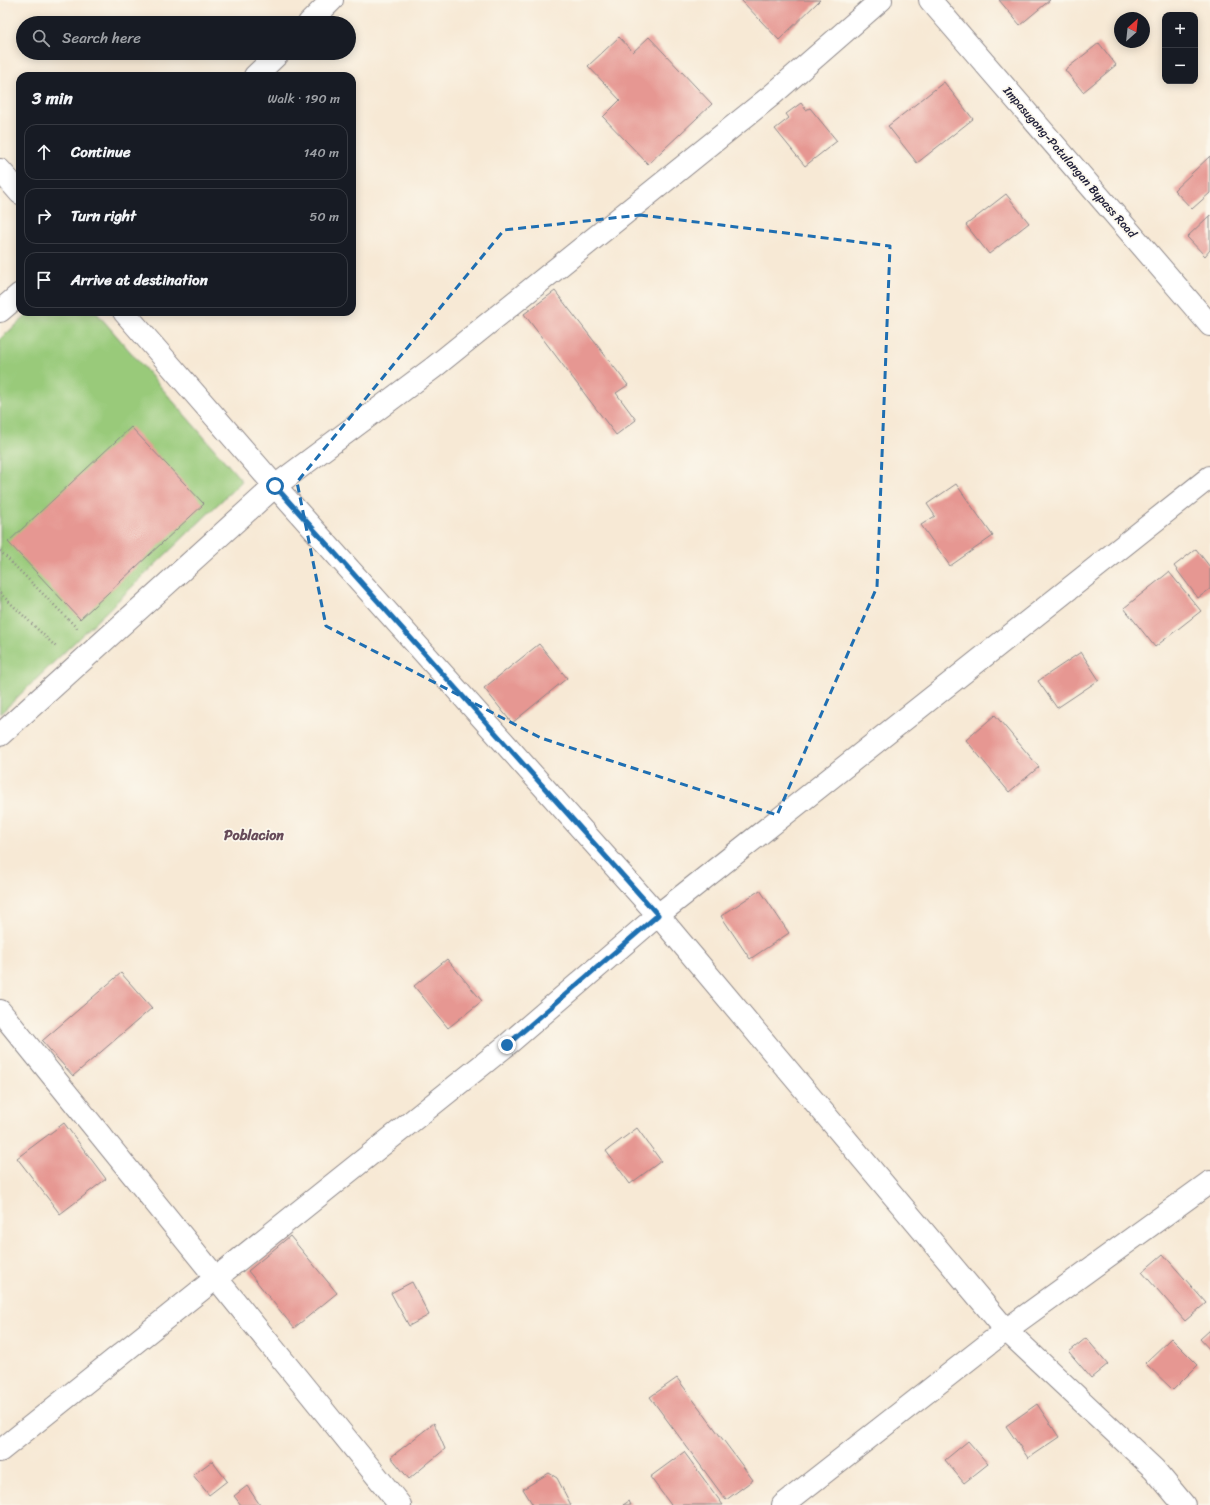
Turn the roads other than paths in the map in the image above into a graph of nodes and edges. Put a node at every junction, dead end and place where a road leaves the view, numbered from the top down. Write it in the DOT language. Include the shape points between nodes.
graph roads {
  1 [pos="332,0"];
  2 [pos="881,0"];
  3 [pos="930,0"];
  4 [pos="316,16"];
  5 [pos="272,60"];
  6 [pos="260,72"];
  7 [pos="0,170"];
  8 [pos="16,188"];
  9 [pos="16,297"];
  10 [pos="0,311"];
  11 [pos="127,316"];
  12 [pos="1210,325"];
  13 [pos="1210,477"];
  14 [pos="275,486"];
  15 [pos="0,735"];
  16 [pos="658,915"];
  17 [pos="0,1011"];
  18 [pos="1210,1182"];
  19 [pos="218,1278"];
  20 [pos="1006,1330"];
  21 [pos="0,1451"];
  22 [pos="400,1505"];
  23 [pos="784,1505"];
  24 [pos="1184,1505"];
  1 -- 4 [label="street"];
  2 -- 14 [label="street" via="772,95 440,364"];
  3 -- 12 [label="street, Impasugong-Patulangan Bypass Road"];
  5 -- 6 [label="street"];
  7 -- 8 [label="street"];
  9 -- 10 [label="street"];
  11 -- 14 [label="street"];
  13 -- 16 [label="street"];
  14 -- 15 [label="street"];
  14 -- 16 [label="street"];
  16 -- 19 [label="street" via="507,1045"];
  16 -- 20 [label="street"];
  17 -- 19 [label="street"];
  18 -- 20 [label="street"];
  19 -- 21 [label="street"];
  19 -- 22 [label="street"];
  20 -- 23 [label="street"];
  20 -- 24 [label="street" via="1154,1469"];
}
